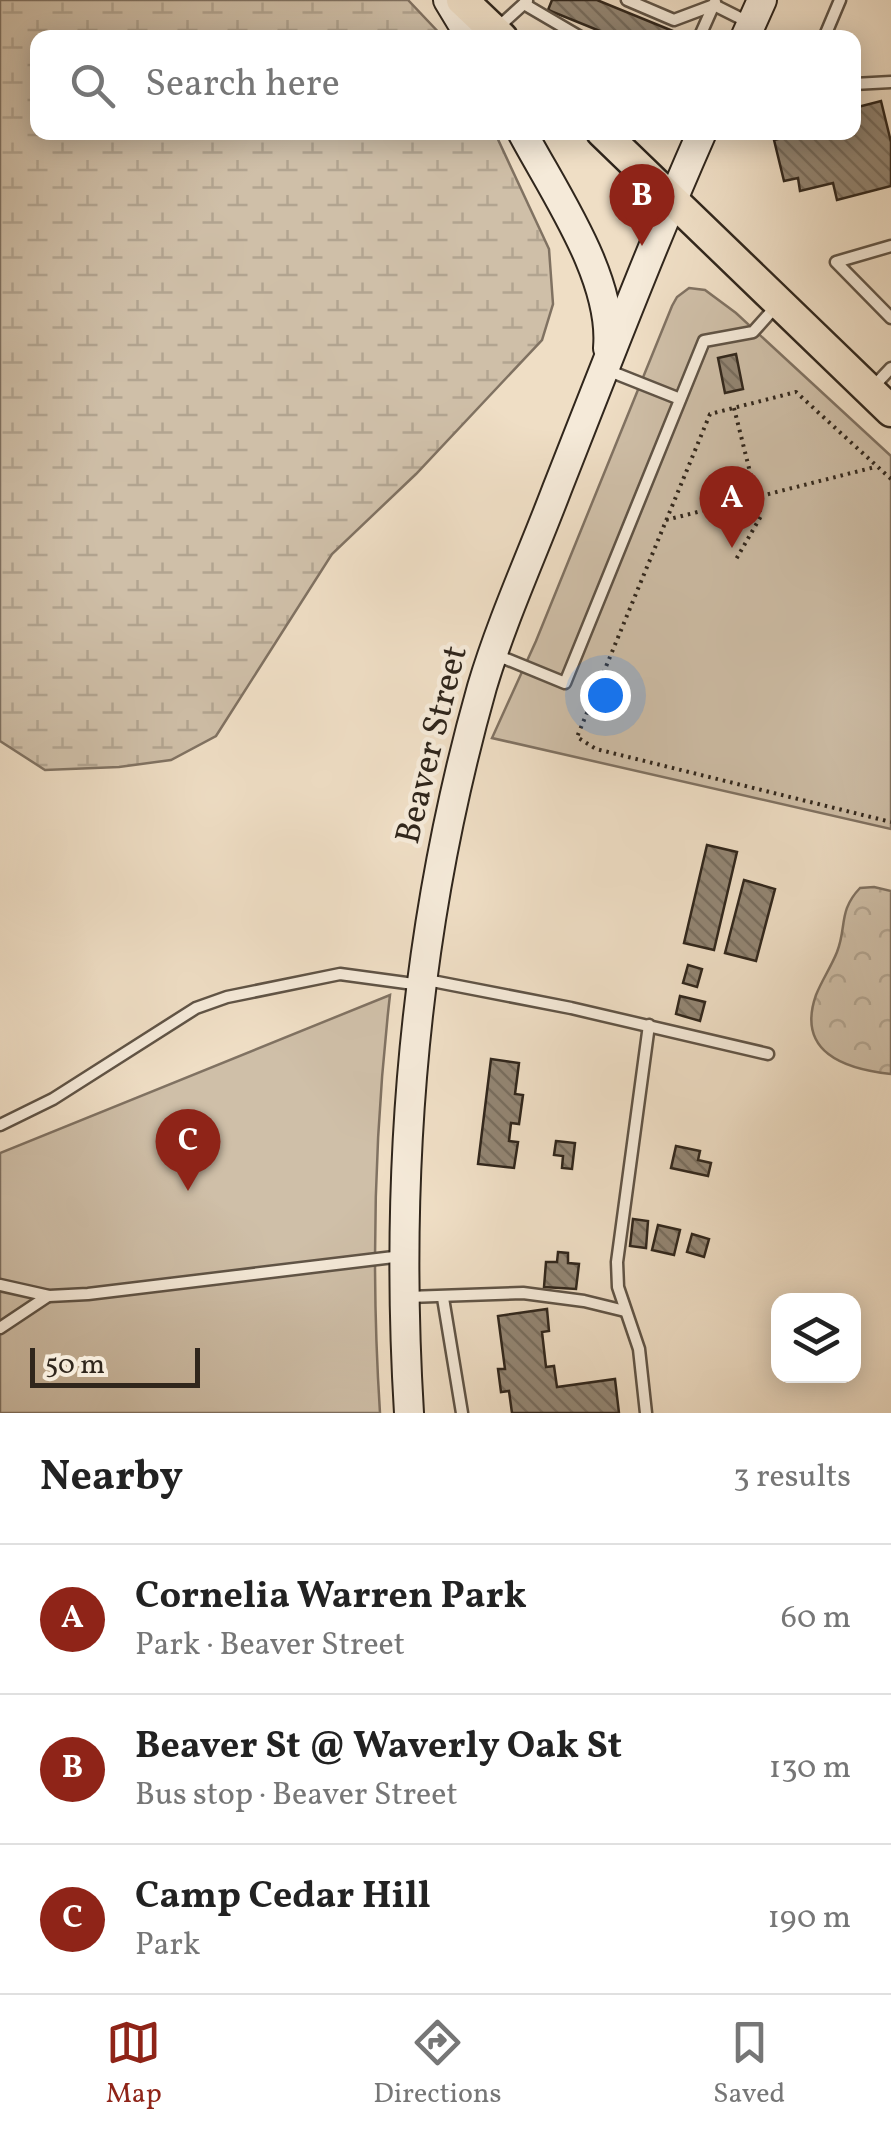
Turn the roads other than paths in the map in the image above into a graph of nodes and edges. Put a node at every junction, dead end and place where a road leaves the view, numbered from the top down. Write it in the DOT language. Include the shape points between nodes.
graph roads {
  1 [pos="448,0"];
  2 [pos="462,0"];
  3 [pos="627,0"];
  4 [pos="840,0"];
  5 [pos="526,2"];
  6 [pos="715,3"];
  7 [pos="752,20"];
  8 [pos="483,30"];
  9 [pos="485,30"];
  10 [pos="495,30"];
  11 [pos="570,30"];
  12 [pos="703,30"];
  13 [pos="827,30"];
  14 [pos="891,82"];
  15 [pos="861,84"];
  16 [pos="526,140"];
  17 [pos="610,140"];
  18 [pos="698,140"];
  19 [pos="672,200"];
  20 [pos="891,246"];
  21 [pos="779,302"];
  22 [pos="891,318"];
  23 [pos="891,368"];
  24 [pos="604,369"];
  25 [pos="680,399"];
  26 [pos="880,401"];
  27 [pos="493,654"];
  28 [pos="422,982"];
  29 [pos="650,1026"];
  30 [pos="768,1054"];
  31 [pos="0,1125"];
  32 [pos="403,1256"];
  33 [pos="0,1285"];
  34 [pos="49,1296"];
  35 [pos="404,1298"];
  36 [pos="443,1298"];
  37 [pos="625,1311"];
  38 [pos="0,1328"];
  39 [pos="409,1413"];
  40 [pos="462,1413"];
  41 [pos="646,1413"];
  1 -- 8 [label="main road"];
  2 -- 9 [label="main road"];
  3 -- 6 [label="lane" via="674,20"];
  4 -- 13 [label="lane"];
  5 -- 10 [label="lane"];
  5 -- 11 [label="lane"];
  6 -- 7 [label="lane"];
  6 -- 12 [label="lane"];
  14 -- 15 [label="lane"];
  16 -- 24 [label="main road" via="598,278 609,330"];
  17 -- 19 [label="main road"];
  18 -- 19 [label="main road, Beaver Street"];
  19 -- 21 [label="main road"];
  19 -- 24 [label="main road, Beaver Street"];
  20 -- 22 [label="lane" via="836,262"];
  21 -- 25 [label="lane" via="753,332 704,342"];
  21 -- 26 [label="main road"];
  23 -- 26 [label="lane"];
  24 -- 25 [label="lane"];
  24 -- 27 [label="main road, Beaver Street"];
  25 -- 27 [label="lane" via="565,683"];
  27 -- 28 [label="main road, Beaver Street" via="455,795"];
  28 -- 29 [label="lane"];
  28 -- 31 [label="lane" via="340,974 227,996"];
  28 -- 32 [label="main road, Beaver Street" via="407,1124"];
  29 -- 30 [label="lane"];
  29 -- 37 [label="lane" via="617,1262"];
  32 -- 34 [label="lane"];
  32 -- 35 [label="main road, Beaver Street"];
  33 -- 34 [label="lane"];
  34 -- 38 [label="lane"];
  35 -- 36 [label="lane"];
  35 -- 39 [label="main road, Beaver Street"];
  36 -- 37 [label="lane" via="523,1293"];
  36 -- 40 [label="lane"];
  37 -- 41 [label="lane" via="638,1349"];
}
